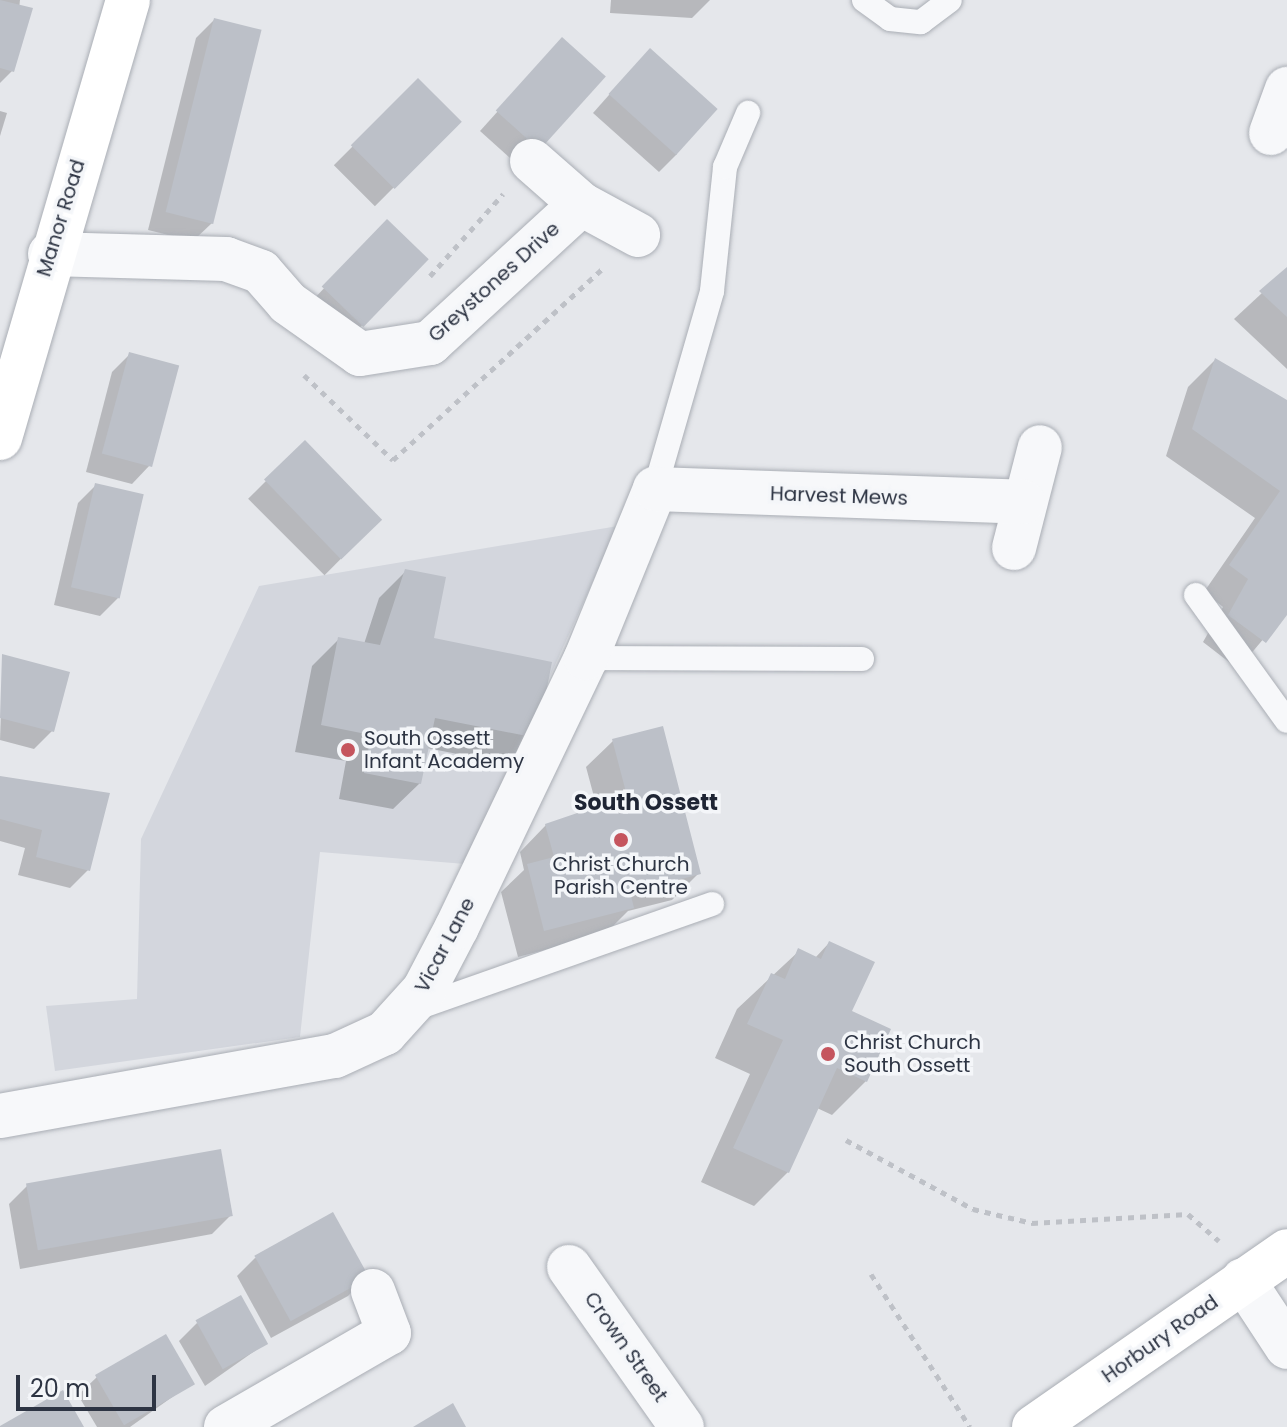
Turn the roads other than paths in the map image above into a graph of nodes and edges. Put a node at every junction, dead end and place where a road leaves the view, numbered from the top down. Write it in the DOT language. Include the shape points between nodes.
graph roads {
  1 [pos="128,0"];
  2 [pos="864,0"];
  3 [pos="950,0"];
  4 [pos="1287,89"];
  5 [pos="748,113"];
  6 [pos="1271,133"];
  7 [pos="532,161"];
  8 [pos="581,204"];
  9 [pos="638,235"];
  10 [pos="50,254"];
  11 [pos="0,438"];
  12 [pos="1040,447"];
  13 [pos="655,489"];
  14 [pos="1023,502"];
  15 [pos="1014,548"];
  16 [pos="1196,595"];
  17 [pos="586,658"];
  18 [pos="862,659"];
  19 [pos="1287,721"];
  20 [pos="712,904"];
  21 [pos="404,1012"];
  22 [pos="0,1116"];
  23 [pos="569,1267"];
  24 [pos="1263,1267"];
  25 [pos="373,1291"];
  26 [pos="1287,1347"];
  27 [pos="226,1427"];
  28 [pos="682,1427"];
  29 [pos="1034,1427"];
  1 -- 10 [label="street, Manor Road"];
  2 -- 3 [label="lane" via="890,19 921,22"];
  4 -- 6 [label="street"];
  5 -- 13 [label="lane" via="725,167 712,291"];
  7 -- 8 [label="street"];
  8 -- 9 [label="street"];
  8 -- 10 [label="street, Greystones Drive" via="430,343 360,354 288,303 261,272 226,259"];
  10 -- 11 [label="street, Manor Road"];
  12 -- 14 [label="street"];
  13 -- 14 [label="street, Harvest Mews"];
  13 -- 17 [label="street, Vicar Lane"];
  14 -- 15 [label="street"];
  16 -- 19 [label="lane"];
  17 -- 18 [label="lane"];
  17 -- 21 [label="street, Vicar Lane" via="450,940"];
  20 -- 21 [label="lane"];
  21 -- 22 [label="street, Vicar Lane" via="385,1033 335,1056"];
  23 -- 28 [label="street, Crown Street"];
  24 -- 26 [label="street"];
  24 -- 29 [label="street, Horbury Road"];
  25 -- 27 [label="street" via="389,1333"];
}
